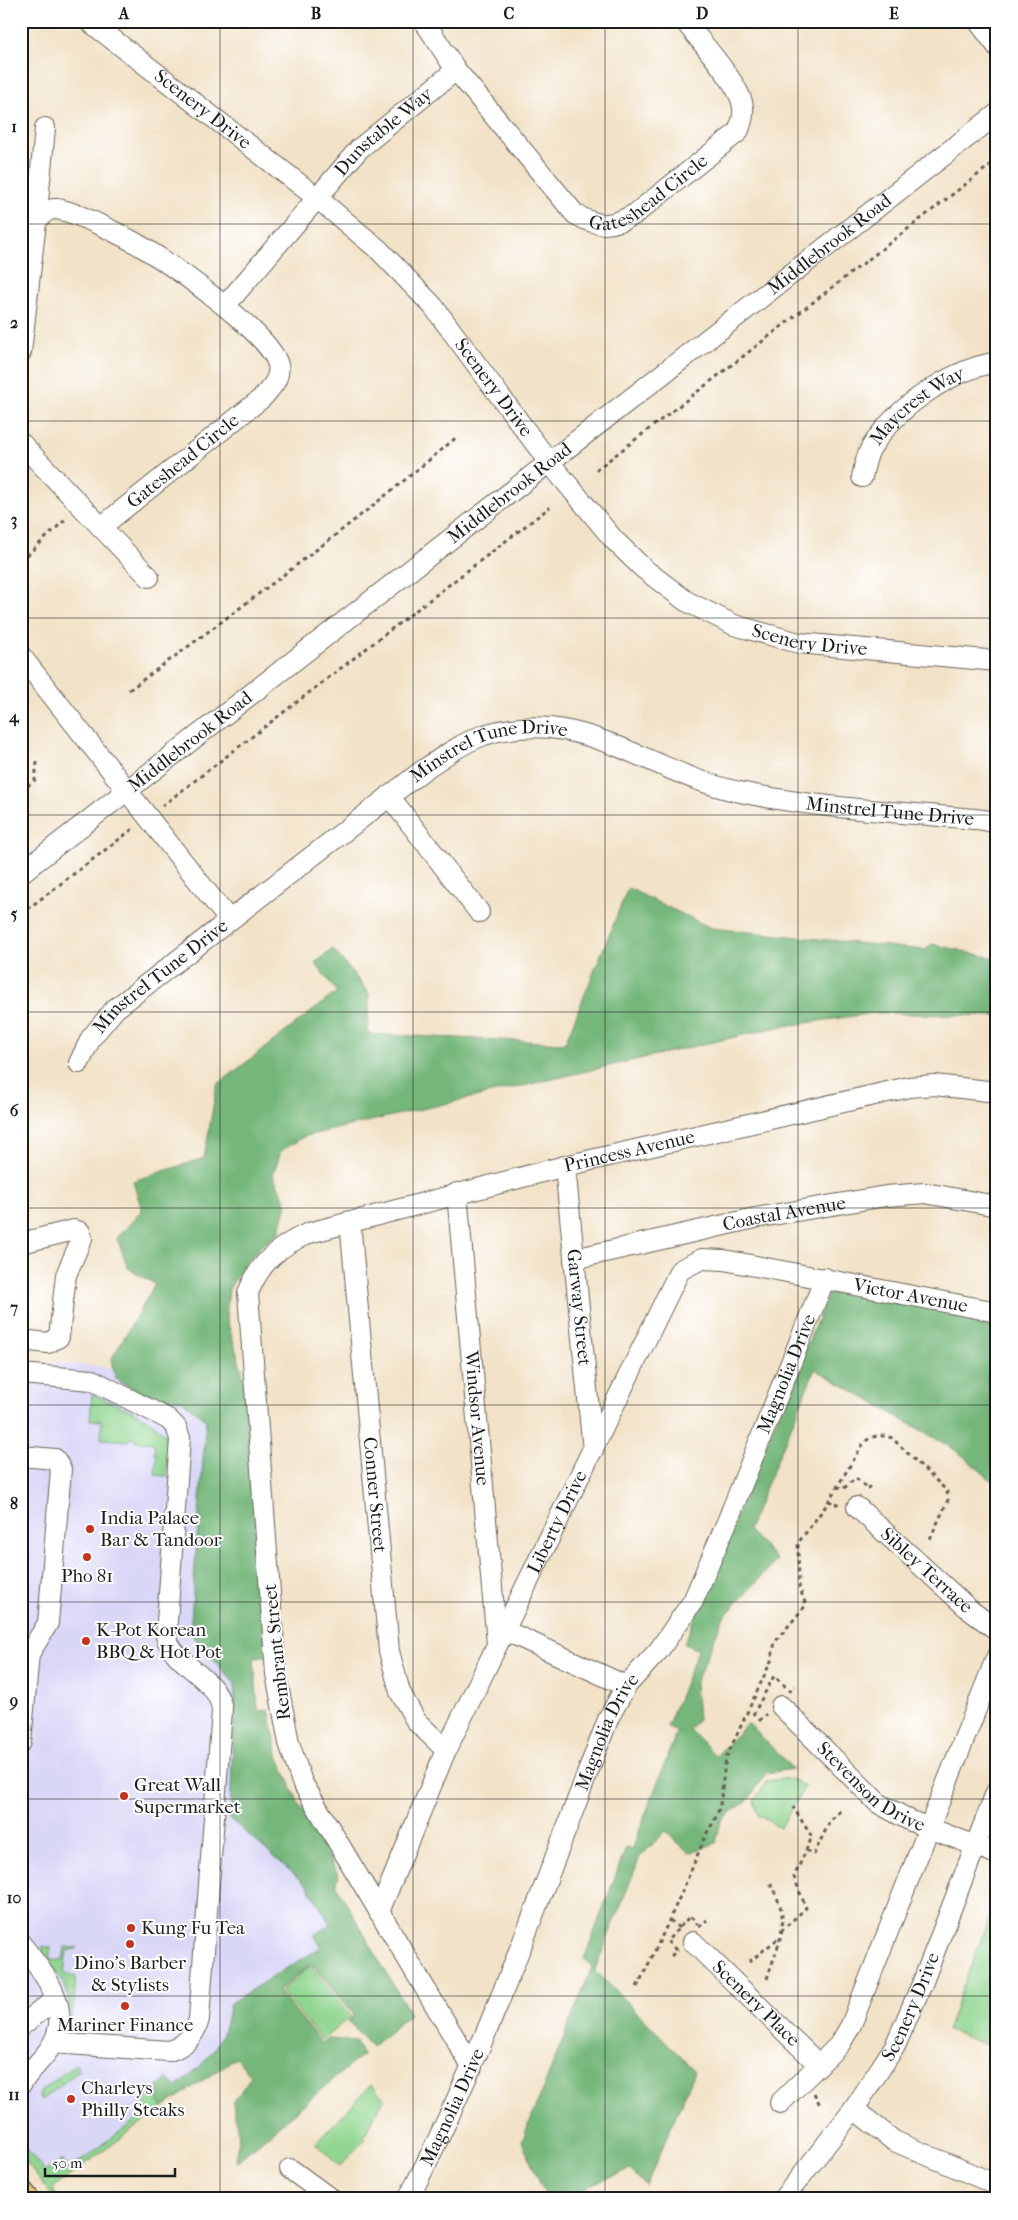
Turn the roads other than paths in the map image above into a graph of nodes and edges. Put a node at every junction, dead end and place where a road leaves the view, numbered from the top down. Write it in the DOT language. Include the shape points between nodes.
graph roads {
  1 [pos="89,21"];
  2 [pos="424,21"];
  3 [pos="685,21"];
  4 [pos="978,21"];
  5 [pos="997,46"];
  6 [pos="456,70"];
  7 [pos="997,114"];
  8 [pos="44,128"];
  9 [pos="316,197"];
  10 [pos="36,222"];
  11 [pos="225,306"];
  12 [pos="21,352"];
  13 [pos="997,362"];
  14 [pos="21,442"];
  15 [pos="549,462"];
  16 [pos="862,477"];
  17 [pos="101,527"];
  18 [pos="149,577"];
  19 [pos="21,656"];
  20 [pos="997,662"];
  21 [pos="128,792"];
  22 [pos="389,796"];
  23 [pos="997,823"];
  24 [pos="21,873"];
  25 [pos="479,912"];
  26 [pos="229,920"];
  27 [pos="79,1063"];
  28 [pos="997,1092"];
  29 [pos="565,1166"];
  30 [pos="457,1194"];
  31 [pos="997,1206"];
  32 [pos="350,1221"];
  33 [pos="21,1243"];
  34 [pos="271,1257"];
  35 [pos="574,1259"];
  36 [pos="825,1278"];
  37 [pos="997,1312"];
  38 [pos="21,1340"];
  39 [pos="21,1374"];
  40 [pos="593,1450"];
  41 [pos="21,1456"];
  42 [pos="857,1507"];
  43 [pos="997,1630"];
  44 [pos="500,1637"];
  45 [pos="997,1656"];
  46 [pos="626,1686"];
  47 [pos="781,1706"];
  48 [pos="21,1742"];
  49 [pos="446,1750"];
  50 [pos="997,1790"];
  51 [pos="928,1828"];
  52 [pos="975,1846"];
  53 [pos="997,1854"];
  54 [pos="379,1912"];
  55 [pos="686,1935"];
  56 [pos="21,1944"];
  57 [pos="56,1999"];
  58 [pos="21,2026"];
  59 [pos="53,2043"];
  60 [pos="820,2065"];
  61 [pos="472,2067"];
  62 [pos="24,2075"];
  63 [pos="780,2103"];
  64 [pos="854,2109"];
  65 [pos="290,2169"];
  66 [pos="997,2185"];
  67 [pos="21,2193"];
  68 [pos="26,2199"];
  69 [pos="331,2199"];
  70 [pos="408,2199"];
  71 [pos="783,2199"];
  1 -- 9 [label="street, Scenery Drive"];
  2 -- 6 [label="street, Gateshead Circle"];
  3 -- 6 [label="street, Gateshead Circle" via="732,83 742,101 743,118 738,132 635,214 618,223 590,223 574,214"];
  4 -- 5 [label="street"];
  6 -- 9 [label="street, Dunstable Way" via="359,149"];
  7 -- 15 [label="street, Middlebrook Road"];
  8 -- 10 [label="street"];
  9 -- 11 [label="street"];
  9 -- 15 [label="street, Scenery Drive" via="379,250 433,306"];
  10 -- 11 [label="street, Gateshead Circle" via="43,212 56,209 101,225 144,248"];
  10 -- 12 [label="street"];
  11 -- 17 [label="street, Gateshead Circle" via="272,351 278,366 275,383 262,398"];
  13 -- 16 [label="street, Maycrest Way" via="975,366 938,384 895,418 870,449"];
  14 -- 17 [label="street"];
  15 -- 20 [label="street, Scenery Drive" via="614,540 644,569 686,601 734,625 799,643"];
  15 -- 21 [label="street, Middlebrook Road"];
  17 -- 18 [label="street"];
  19 -- 21 [label="street"];
  21 -- 24 [label="street, Middlebrook Road"];
  21 -- 26 [label="street"];
  22 -- 23 [label="street, Minstrel Tune Drive" via="452,751 483,736 536,726 595,736 679,773 738,792 792,802"];
  22 -- 25 [label="street"];
  22 -- 26 [label="street, Minstrel Tune Drive"];
  26 -- 27 [label="street, Minstrel Tune Drive" via="115,1009 91,1038"];
  28 -- 29 [label="street, Princess Avenue" via="934,1085 909,1087"];
  29 -- 30 [label="street, Princess Avenue"];
  29 -- 35 [label="street, Garway Street"];
  30 -- 32 [label="street, Princess Avenue"];
  30 -- 44 [label="street, Windsor Avenue"];
  31 -- 35 [label="street, Coastal Avenue" via="925,1193 886,1196 755,1218"];
  32 -- 34 [label="street, Princess Avenue" via="289,1242"];
  32 -- 49 [label="street, Conner Street" via="389,1651 400,1692 416,1721"];
  33 -- 38 [label="street" via="74,1230 82,1236 66,1275 61,1332 57,1340 48,1343"];
  34 -- 54 [label="street, Rembrant Street" via="255,1275 248,1293 276,1674 289,1743 302,1782"];
  35 -- 40 [label="street, Garway Street"];
  36 -- 37 [label="street, Victor Avenue"];
  36 -- 40 [label="street, Liberty Drive" via="724,1260 702,1260 686,1265 675,1277"];
  36 -- 46 [label="street, Magnolia Drive" via="693,1601 659,1650"];
  39 -- 59 [label="street" via="95,1382 168,1420 179,1432 166,1636 173,1649 216,1694 222,1710 199,2019 195,2031 183,2045 169,2051"];
  40 -- 44 [label="street, Liberty Drive"];
  41 -- 48 [label="street" via="55,1459 61,1469 48,1623 29,1654"];
  42 -- 43 [label="street, Sibley Terrace" via="971,1612"];
  44 -- 46 [label="street"];
  44 -- 49 [label="street, Liberty Drive"];
  45 -- 51 [label="street"];
  46 -- 61 [label="street, Magnolia Drive" via="609,1717"];
  47 -- 51 [label="street, Stevenson Drive" via="869,1796 896,1814"];
  49 -- 54 [label="street, Liberty Drive"];
  50 -- 52 [label="street, Scenery Drive"];
  51 -- 52 [label="street, Stevenson Drive"];
  51 -- 60 [label="street" via="851,2025 840,2044"];
  52 -- 53 [label="street, Stevenson Drive"];
  52 -- 64 [label="street, Scenery Drive" via="895,2046"];
  54 -- 61 [label="street, Rembrant Street"];
  55 -- 60 [label="street, Scenery Place"];
  56 -- 57 [label="street" via="47,1978"];
  57 -- 58 [label="street"];
  57 -- 59 [label="street" via="58,2023"];
  59 -- 62 [label="street" via="42,2059"];
  60 -- 63 [label="street"];
  61 -- 70 [label="street, Magnolia Drive"];
  64 -- 66 [label="street" via="894,2141"];
  64 -- 71 [label="street, Scenery Drive"];
  65 -- 69 [label="street"];
  67 -- 68 [label="main road"];
}
